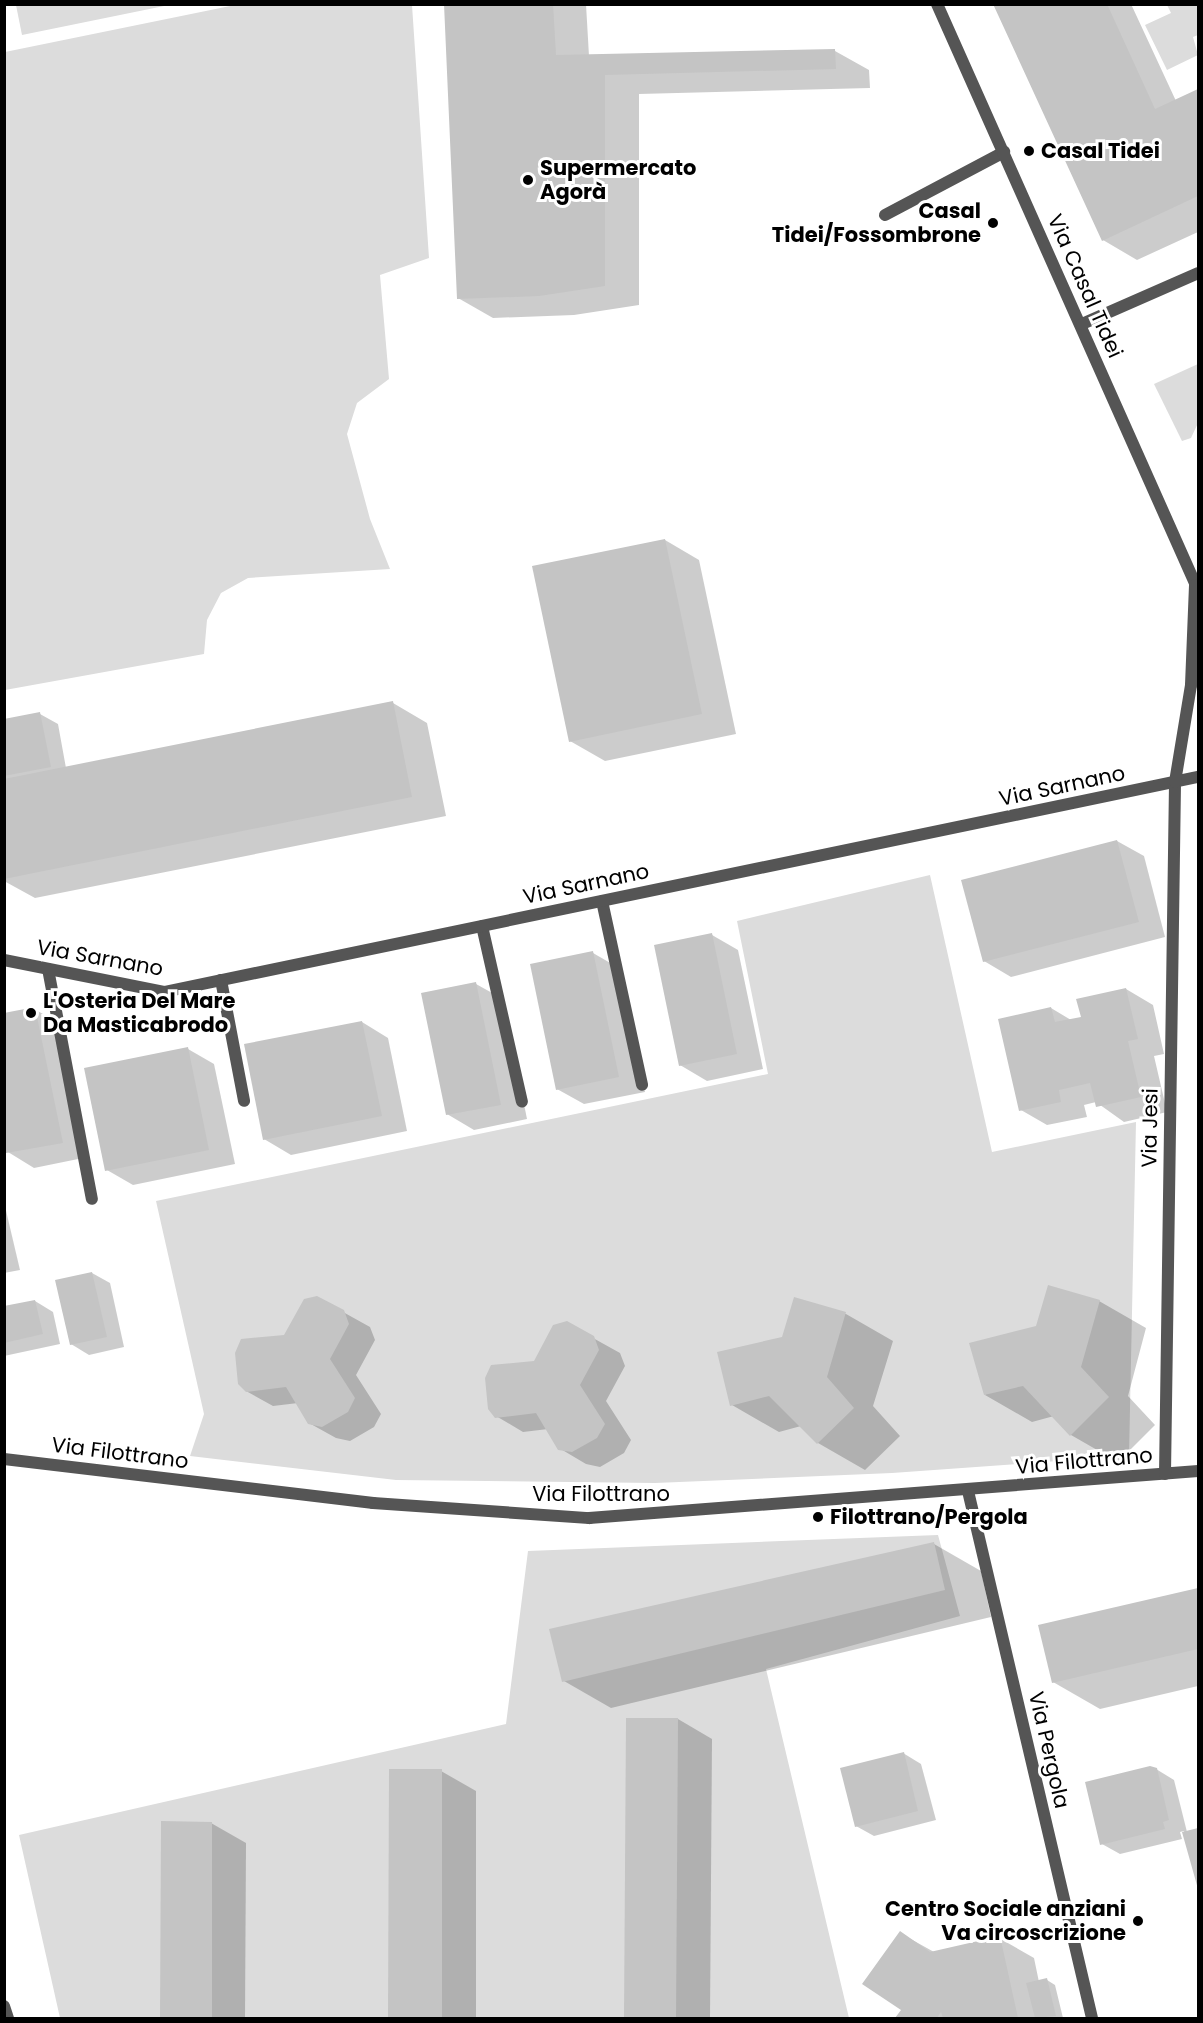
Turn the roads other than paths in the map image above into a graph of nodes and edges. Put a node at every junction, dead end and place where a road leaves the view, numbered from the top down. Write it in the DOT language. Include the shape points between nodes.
graph roads {
  1 [pos="937,4"];
  2 [pos="1004,152"];
  3 [pos="885,215"];
  4 [pos="1198,273"];
  5 [pos="1082,324"];
  6 [pos="1197,587"];
  7 [pos="1198,777"];
  8 [pos="1175,782"];
  9 [pos="602,901"];
  10 [pos="482,926"];
  11 [pos="4,960"];
  12 [pos="48,969"];
  13 [pos="221,980"];
  14 [pos="642,1085"];
  15 [pos="244,1101"];
  16 [pos="522,1102"];
  17 [pos="92,1199"];
  18 [pos="4,1459"];
  19 [pos="1198,1471"];
  20 [pos="1165,1474"];
  21 [pos="968,1491"];
  22 [pos="4,2006"];
  23 [pos="8,2019"];
  24 [pos="1092,2019"];
  1 -- 2 [label="street, Via Casal Tidei"];
  2 -- 3 [label="street"];
  2 -- 5 [label="street, Via Casal Tidei"];
  4 -- 5 [label="street"];
  5 -- 6 [label="street, Via Casal Tidei"];
  6 -- 8 [label="street, Via Casal Tidei" via="1191,685"];
  7 -- 8 [label="street, Via Sarnano"];
  8 -- 9 [label="street, Via Sarnano"];
  8 -- 20 [label="street, Via Jesi"];
  9 -- 10 [label="street, Via Sarnano"];
  9 -- 14 [label="street"];
  10 -- 13 [label="street, Via Sarnano"];
  10 -- 16 [label="street"];
  11 -- 12 [label="street, Via Sarnano"];
  12 -- 13 [label="street, Via Sarnano" via="164,992"];
  12 -- 17 [label="street"];
  13 -- 15 [label="street"];
  18 -- 21 [label="street, Via Filottrano" via="373,1503 568,1517 663,1515"];
  19 -- 20 [label="street, Via Filottrano"];
  20 -- 21 [label="street, Via Filottrano"];
  21 -- 24 [label="street, Via Pergola"];
  22 -- 23 [label="street"];
}
